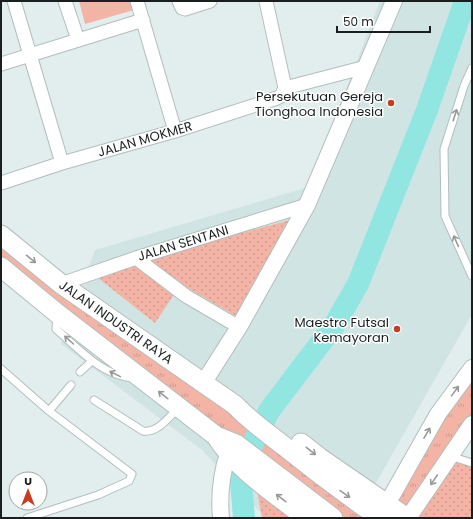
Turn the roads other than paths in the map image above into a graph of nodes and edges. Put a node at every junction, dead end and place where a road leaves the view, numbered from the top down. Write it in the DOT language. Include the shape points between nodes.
graph roads {
  1 [pos="14,1"];
  2 [pos="65,1"];
  3 [pos="137,1"];
  4 [pos="179,1"];
  5 [pos="210,1"];
  6 [pos="266,1"];
  7 [pos="394,1"];
  8 [pos="143,20"];
  9 [pos="78,40"];
  10 [pos="30,55"];
  11 [pos="1,64"];
  12 [pos="366,67"];
  13 [pos="472,68"];
  14 [pos="285,88"];
  15 [pos="175,131"];
  16 [pos="62,163"];
  17 [pos="1,183"];
  18 [pos="307,205"];
  19 [pos="1,235"];
  20 [pos="136,258"];
  21 [pos="1,267"];
  22 [pos="472,276"];
  23 [pos="61,284"];
  24 [pos="58,314"];
  25 [pos="239,327"];
  26 [pos="92,361"];
  27 [pos="472,368"];
  28 [pos="1,369"];
  29 [pos="80,372"];
  30 [pos="141,378"];
  31 [pos="204,382"];
  32 [pos="71,385"];
  33 [pos="94,400"];
  34 [pos="179,408"];
  35 [pos="50,411"];
  36 [pos="472,424"];
  37 [pos="452,453"];
  38 [pos="236,455"];
  39 [pos="472,462"];
  40 [pos="261,472"];
  41 [pos="383,511"];
  42 [pos="219,515"];
  43 [pos="27,518"];
  44 [pos="306,518"];
  45 [pos="333,518"];
  46 [pos="408,518"];
  1 -- 10 [label="street"];
  2 -- 9 [label="street"];
  3 -- 8 [label="street"];
  4 -- 5 [label="street" via="185,9"];
  6 -- 14 [label="street"];
  7 -- 12 [label="street"];
  8 -- 9 [label="street"];
  8 -- 15 [label="street"];
  9 -- 10 [label="street"];
  10 -- 11 [label="street"];
  10 -- 16 [label="street"];
  12 -- 14 [label="street"];
  12 -- 18 [label="street"];
  22 -- 13 [label="lane, one-way" via="445,216 444,149"];
  14 -- 15 [label="street, JALAN MOKMER" via="277,98"];
  15 -- 16 [label="street, JALAN MOKMER"];
  16 -- 17 [label="street, JALAN MOKMER"];
  18 -- 20 [label="street, JALAN SENTANI"];
  18 -- 25 [label="street"];
  19 -- 23 [label="main road, JALAN INDUSTRI RAYA, one-way"];
  20 -- 23 [label="street, JALAN SENTANI"];
  20 -- 25 [label="street" via="186,296"];
  21 -- 24 [label="main road, JALAN INDUSTRI RAYA"];
  23 -- 31 [label="main road, JALAN INDUSTRI RAYA"];
  26 -- 24 [label="lane, one-way" via="56,329"];
  24 -- 30 [label="main road, JALAN INDUSTRI RAYA"];
  25 -- 31 [label="street"];
  26 -- 29 [label="lane"];
  30 -- 26 [label="lane, one-way" via="122,377"];
  41 -- 27 [label="street, one-way" via="438,414"];
  28 -- 35 [label="lane"];
  34 -- 30 [label="main road, JALAN INDUSTRI RAYA, one-way"];
  31 -- 41 [label="main road, JALAN INDUSTRI RAYA, one-way" via="235,405 252,409 257,418 275,431 337,488"];
  32 -- 35 [label="lane"];
  33 -- 34 [label="lane" via="143,431 149,432"];
  34 -- 38 [label="main road, JALAN INDUSTRI RAYA"];
  35 -- 43 [label="lane" via="132,474 129,481 98,495"];
  36 -- 37 [label="street"];
  37 -- 39 [label="lane"];
  37 -- 46 [label="street, one-way"];
  38 -- 40 [label="main road, JALAN INDUSTRI RAYA"];
  38 -- 42 [label="street" via="223,468"];
  44 -- 40 [label="main road, JALAN INDUSTRI RAYA, one-way"];
  40 -- 45 [label="main road, JALAN INDUSTRI RAYA"];
  41 -- 46 [label="main road, JALAN INDUSTRI RAYA"];
}
